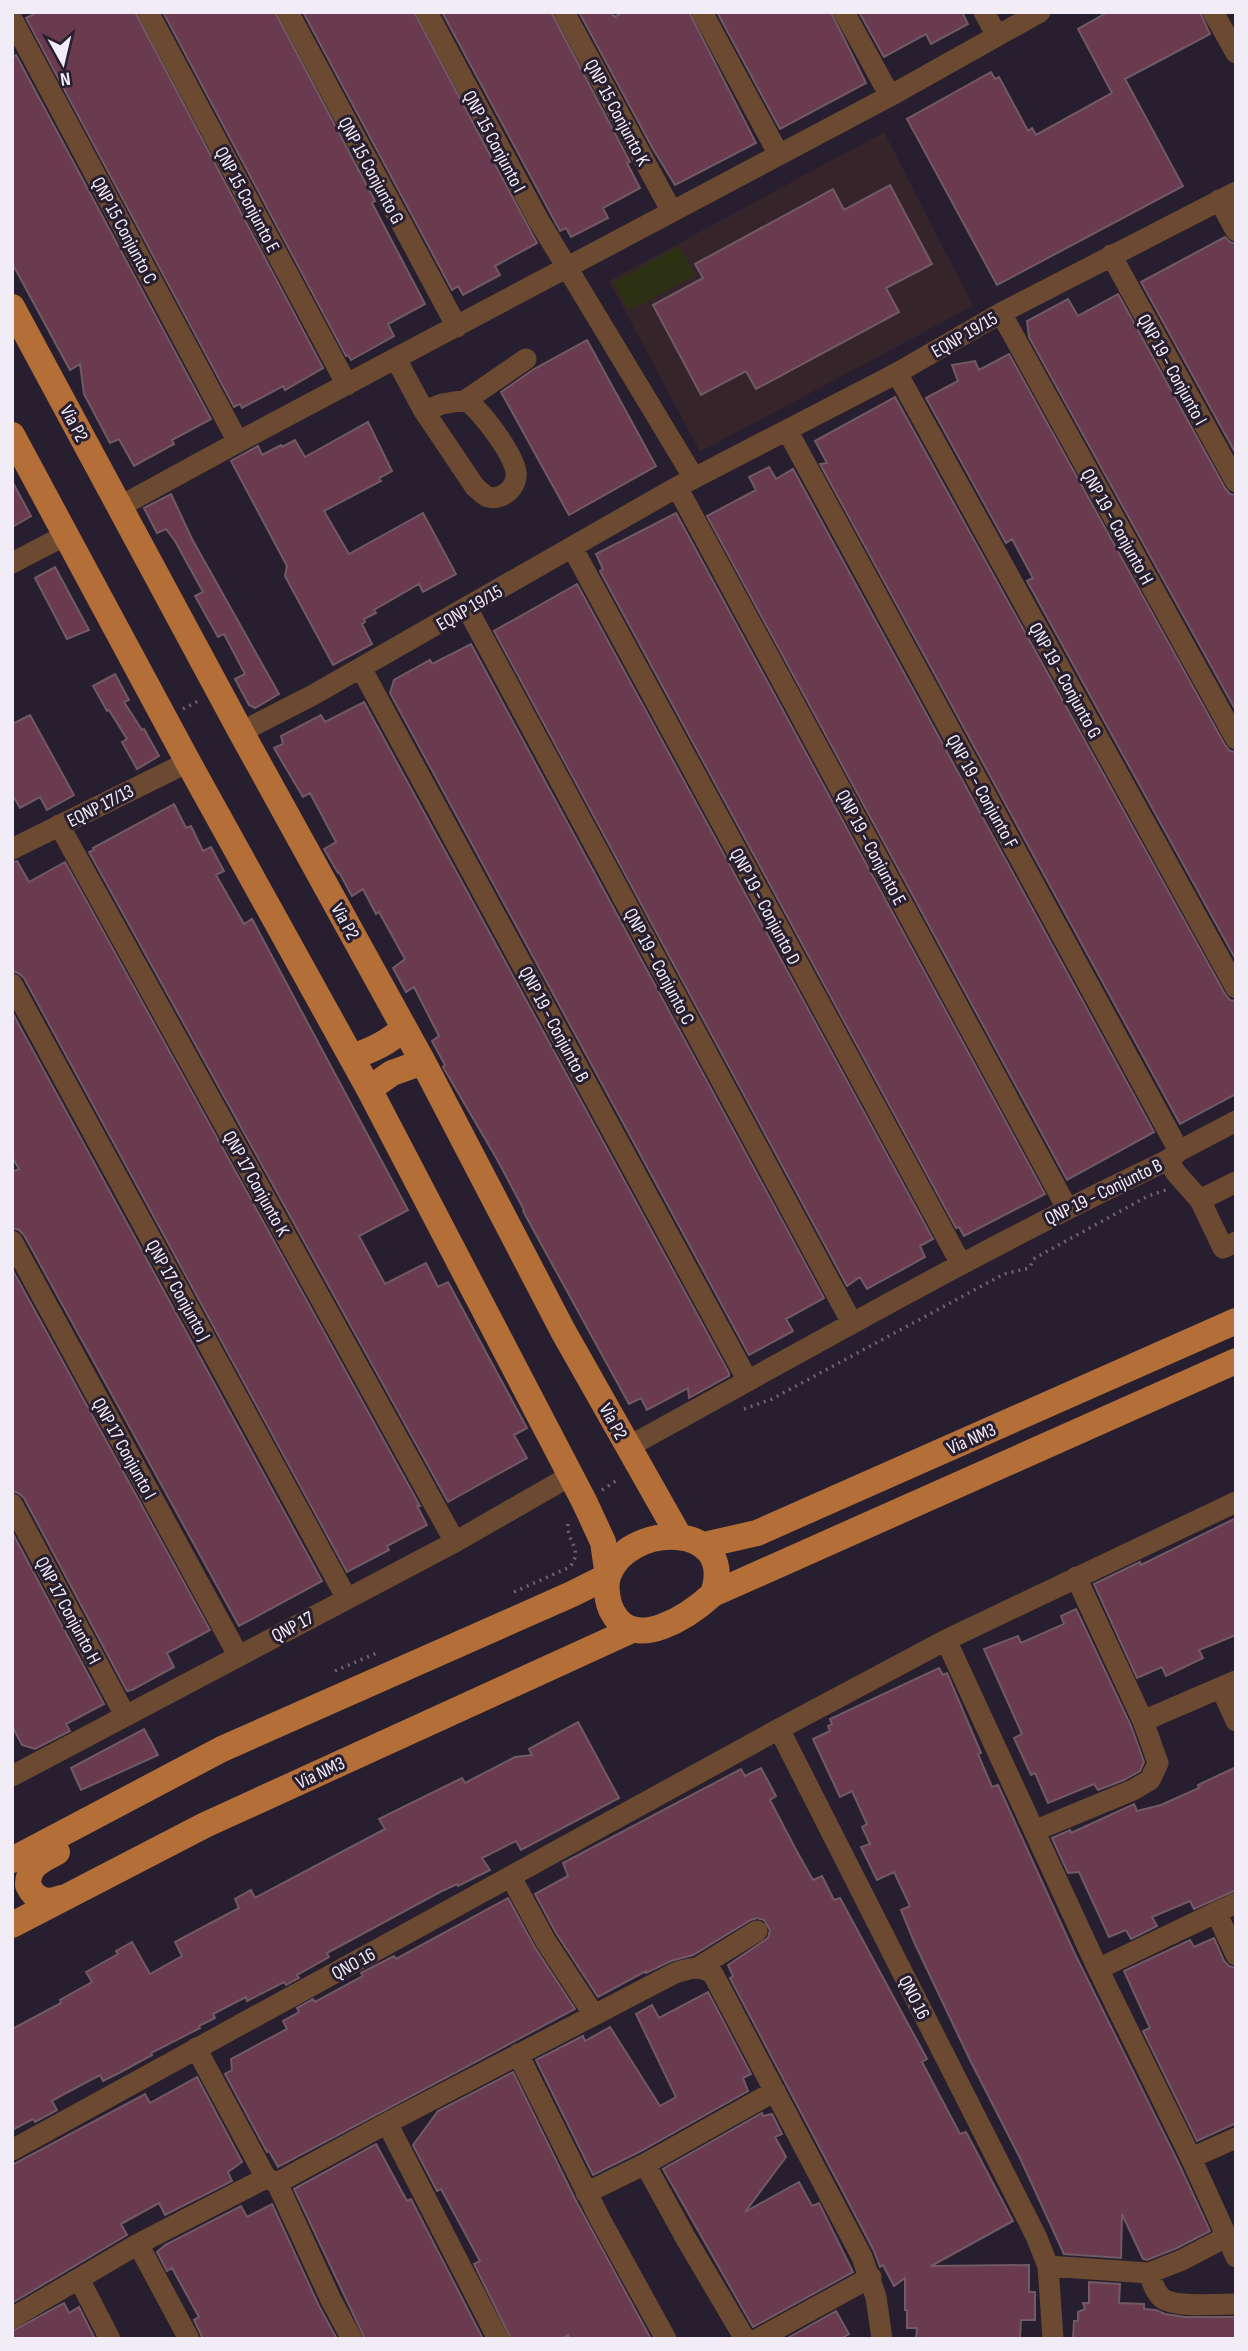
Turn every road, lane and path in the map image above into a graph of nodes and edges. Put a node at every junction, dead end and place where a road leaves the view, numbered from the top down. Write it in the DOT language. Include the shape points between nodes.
graph roads {
  1 [pos="148,12"];
  2 [pos="288,12"];
  3 [pos="426,12"];
  4 [pos="564,12"];
  5 [pos="702,12"];
  6 [pos="844,12"];
  7 [pos="984,12"];
  8 [pos="1040,12"];
  9 [pos="1213,12"];
  10 [pos="12,19"];
  11 [pos="997,36"];
  12 [pos="1236,53"];
  13 [pos="890,96"];
  14 [pos="779,155"];
  15 [pos="1227,196"];
  16 [pos="671,212"];
  17 [pos="1236,231"];
  18 [pos="1111,256"];
  19 [pos="568,268"];
  20 [pos="12,307"];
  21 [pos="1001,313"];
  22 [pos="457,327"];
  23 [pos="396,359"];
  24 [pos="526,359"];
  25 [pos="897,373"];
  26 [pos="347,385"];
  27 [pos="466,400"];
  28 [pos="424,411"];
  29 [pos="787,430"];
  30 [pos="12,435"];
  31 [pos="238,442"];
  32 [pos="686,482"];
  33 [pos="1236,482"];
  34 [pos="119,507"];
  35 [pos="66,535"];
  36 [pos="572,547"];
  37 [pos="12,563"];
  38 [pos="467,608"];
  39 [pos="361,668"];
  40 [pos="218,690"];
  41 [pos="165,718"];
  42 [pos="241,732"];
  43 [pos="1236,739"];
  44 [pos="188,762"];
  45 [pos="59,825"];
  46 [pos="12,849"];
  47 [pos="12,984"];
  48 [pos="1236,988"];
  49 [pos="404,1028"];
  50 [pos="352,1057"];
  51 [pos="423,1062"];
  52 [pos="369,1089"];
  53 [pos="1236,1121"];
  54 [pos="1174,1155"];
  55 [pos="1236,1182"];
  56 [pos="1193,1192"];
  57 [pos="1067,1208"];
  58 [pos="12,1241"];
  59 [pos="1236,1242"];
  60 [pos="961,1264"];
  61 [pos="1236,1321"];
  62 [pos="852,1323"];
  63 [pos="1236,1361"];
  64 [pos="748,1381"];
  65 [pos="733,1412"];
  66 [pos="634,1457"];
  67 [pos="570,1476"];
  68 [pos="584,1501"];
  69 [pos="1236,1502"];
  70 [pos="12,1504"];
  71 [pos="691,1540"];
  72 [pos="455,1542"];
  73 [pos="608,1576"];
  74 [pos="1076,1577"];
  75 [pos="713,1594"];
  76 [pos="507,1595"];
  77 [pos="346,1597"];
  78 [pos="632,1630"];
  79 [pos="946,1640"];
  80 [pos="385,1649"];
  81 [pos="238,1655"];
  82 [pos="329,1674"];
  83 [pos="1228,1684"];
  84 [pos="125,1715"];
  85 [pos="1143,1721"];
  86 [pos="1236,1721"];
  87 [pos="779,1729"];
  88 [pos="222,1749"];
  89 [pos="15,1768"];
  90 [pos="1034,1831"];
  91 [pos="12,1860"];
  92 [pos="511,1877"];
  93 [pos="61,1898"];
  94 [pos="1236,1903"];
  95 [pos="1216,1912"];
  96 [pos="12,1925"];
  97 [pos="757,1931"];
  98 [pos="1236,1955"];
  99 [pos="699,1967"];
  100 [pos="1098,1969"];
  101 [pos="594,2015"];
  102 [pos="195,2048"];
  103 [pos="518,2054"];
  104 [pos="775,2091"];
  105 [pos="387,2123"];
  106 [pos="1236,2138"];
  107 [pos="12,2150"];
  108 [pos="1191,2158"];
  109 [pos="645,2164"];
  110 [pos="272,2180"];
  111 [pos="586,2193"];
  112 [pos="1226,2237"];
  113 [pos="138,2244"];
  114 [pos="1236,2257"];
  115 [pos="1048,2266"];
  116 [pos="1149,2273"];
  117 [pos="871,2277"];
  118 [pos="79,2279"];
  119 [pos="1236,2304"];
  120 [pos="12,2318"];
  121 [pos="110,2339"];
  122 [pos="189,2339"];
  123 [pos="352,2339"];
  124 [pos="498,2339"];
  125 [pos="666,2339"];
  126 [pos="744,2339"];
  127 [pos="758,2339"];
  128 [pos="882,2339"];
  129 [pos="1053,2339"];
  1 -- 26 [label="street, QNP 15 Conjunto E"];
  2 -- 22 [label="street, QNP 15 Conjunto G"];
  3 -- 19 [label="street, QNP 15 Conjunto I"];
  4 -- 16 [label="street, QNP 15 Conjunto K"];
  5 -- 14 [label="street"];
  6 -- 13 [label="street"];
  7 -- 11 [label="street"];
  8 -- 11 [label="street"];
  9 -- 12 [label="street"];
  10 -- 31 [label="street, QNP 15 Conjunto C"];
  11 -- 13 [label="street"];
  13 -- 14 [label="street"];
  14 -- 16 [label="street"];
  15 -- 17 [label="street"];
  15 -- 18 [label="street, EQNP 19/15"];
  16 -- 19 [label="street"];
  18 -- 21 [label="street, EQNP 19/15"];
  18 -- 33 [label="street, QNP 19 - Conjunto I"];
  19 -- 22 [label="street"];
  19 -- 32 [label="street"];
  20 -- 34 [label="main road, Via P2"];
  21 -- 25 [label="street, EQNP 19/15"];
  21 -- 43 [label="street, QNP 19 - Conjunto H"];
  22 -- 23 [label="street"];
  23 -- 26 [label="street"];
  23 -- 28 [label="street"];
  24 -- 27 [label="street"];
  25 -- 29 [label="street, EQNP 19/15"];
  25 -- 48 [label="street, QNP 19 - Conjunto G"];
  26 -- 31 [label="street"];
  27 -- 28 [label="street"];
  27 -- 28 [label="street" via="499,437 516,470 511,490 503,496 486,496 475,487"];
  29 -- 32 [label="street, EQNP 19/15"];
  29 -- 54 [label="street, QNP 19 - Conjunto F"];
  30 -- 35 [label="main road"];
  31 -- 34 [label="street"];
  32 -- 36 [label="street, EQNP 19/15"];
  32 -- 57 [label="street, QNP 19 - Conjunto E"];
  34 -- 40 [label="main road, Via P2"];
  35 -- 37 [label="street"];
  35 -- 41 [label="main road"];
  36 -- 38 [label="street, EQNP 19/15"];
  36 -- 60 [label="street, QNP 19 - Conjunto D"];
  38 -- 39 [label="street, EQNP 19/15"];
  38 -- 62 [label="street, QNP 19 - Conjunto C"];
  39 -- 42 [label="street, EQNP 19/15"];
  39 -- 64 [label="street, QNP 19 - Conjunto B"];
  40 -- 41 [label="path"];
  40 -- 42 [label="main road, Via P2"];
  41 -- 44 [label="main road"];
  42 -- 49 [label="main road, Via P2"];
  44 -- 45 [label="street, EQNP 17/13"];
  44 -- 50 [label="main road"];
  45 -- 46 [label="street, EQNP 17/13"];
  45 -- 72 [label="street, QNP 17 Conjunto K"];
  47 -- 77 [label="street, QNP 17 Conjunto J"];
  49 -- 50 [label="main road" via="393,1039"];
  49 -- 51 [label="main road, Via P2"];
  50 -- 52 [label="main road"];
  51 -- 52 [label="main road" via="392,1073"];
  51 -- 66 [label="main road, Via P2"];
  52 -- 67 [label="main road"];
  53 -- 54 [label="street, QNP 19 - Conjunto B"];
  54 -- 56 [label="street, QNP 19 - Conjunto F"];
  54 -- 57 [label="street, QNP 19 - Conjunto B"];
  55 -- 56 [label="street"];
  56 -- 59 [label="street, QNP 19 - Conjunto F" via="1223,1248"];
  56 -- 65 [label="path" via="1148,1196 1035,1258 1029,1268 1004,1274 772,1399"];
  57 -- 60 [label="street, QNP 19 - Conjunto B"];
  58 -- 81 [label="street, QNP 17 Conjunto I"];
  60 -- 62 [label="street, QNP 19 - Conjunto B"];
  61 -- 71 [label="main road, Via NM3" via="757,1533"];
  62 -- 64 [label="street, QNP 19 - Conjunto B"];
  63 -- 75 [label="main road, Via NM3"];
  64 -- 66 [label="street, QNP 19 - Conjunto B"];
  66 -- 68 [label="path"];
  66 -- 71 [label="main road, Via P2"];
  67 -- 68 [label="main road"];
  67 -- 72 [label="street, QNP 17"];
  68 -- 73 [label="main road" via="603,1542"];
  68 -- 76 [label="path" via="567,1525 576,1553 570,1567"];
  69 -- 74 [label="street, QNO 16"];
  70 -- 84 [label="street, QNP 17 Conjunto H"];
  71 -- 73 [label="main road" via="659,1537 637,1545 620,1557"];
  71 -- 75 [label="main road" via="715,1560"];
  72 -- 77 [label="street, QNP 17"];
  73 -- 78 [label="main road" via="610,1607"];
  73 -- 88 [label="main road"];
  74 -- 79 [label="street, QNO 16"];
  74 -- 85 [label="street"];
  75 -- 78 [label="main road" via="696,1610 669,1624"];
  77 -- 81 [label="street, QNP 17"];
  78 -- 93 [label="main road, Via NM3" via="205,1825"];
  79 -- 87 [label="street, QNO 16"];
  79 -- 90 [label="street"];
  80 -- 82 [label="path"];
  81 -- 84 [label="street, QNP 17"];
  83 -- 85 [label="street"];
  83 -- 86 [label="street"];
  84 -- 89 [label="street, QNP 17"];
  85 -- 90 [label="street" via="1158,1763 1150,1780"];
  87 -- 92 [label="street, QNO 16"];
  87 -- 115 [label="street, QNO 16" via="1020,2202"];
  88 -- 91 [label="main road"];
  88 -- 93 [label="main road" via="162,1796 35,1864 28,1877 31,1893 45,1902"];
  90 -- 100 [label="street"];
  92 -- 101 [label="street"];
  92 -- 102 [label="street, QNO 16"];
  93 -- 96 [label="main road, Via NM3"];
  94 -- 95 [label="street"];
  95 -- 98 [label="street"];
  95 -- 100 [label="street"];
  97 -- 99 [label="street"];
  99 -- 101 [label="street" via="675,1973"];
  99 -- 104 [label="street" via="713,1973"];
  100 -- 108 [label="street"];
  101 -- 103 [label="street"];
  102 -- 107 [label="street, QNO 16"];
  102 -- 110 [label="street"];
  103 -- 105 [label="street"];
  103 -- 111 [label="street"];
  104 -- 109 [label="street"];
  104 -- 117 [label="street"];
  105 -- 110 [label="street"];
  105 -- 124 [label="street"];
  106 -- 108 [label="street"];
  108 -- 112 [label="street"];
  109 -- 111 [label="street"];
  109 -- 126 [label="street"];
  110 -- 113 [label="street"];
  110 -- 123 [label="street"];
  111 -- 125 [label="street"];
  112 -- 114 [label="street"];
  112 -- 116 [label="street"];
  113 -- 118 [label="street"];
  113 -- 122 [label="street"];
  115 -- 116 [label="street"];
  115 -- 129 [label="street, QNO 16"];
  116 -- 119 [label="street" via="1164,2300"];
  117 -- 127 [label="street"];
  117 -- 128 [label="street"];
  118 -- 120 [label="street"];
  118 -- 121 [label="street"];
}
